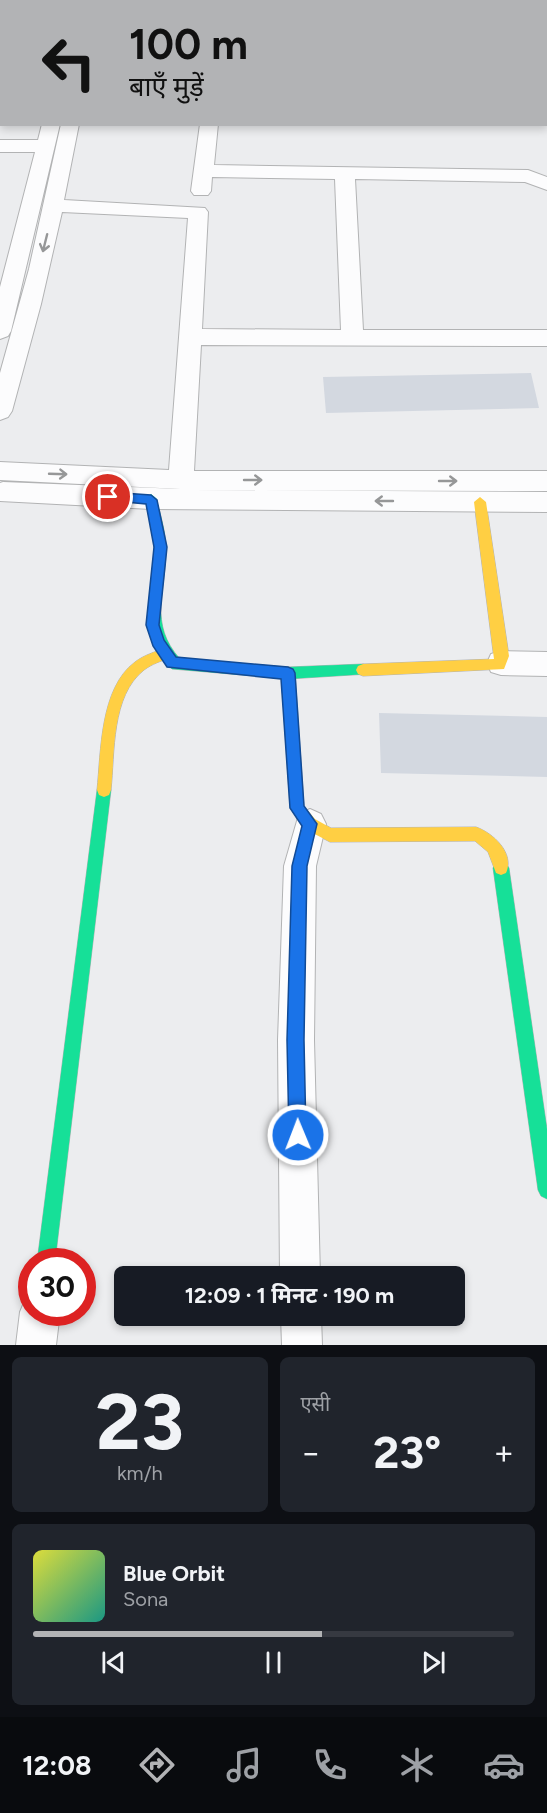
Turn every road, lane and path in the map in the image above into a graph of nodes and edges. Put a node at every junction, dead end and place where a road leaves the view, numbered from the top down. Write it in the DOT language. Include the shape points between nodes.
graph roads {
  1 [pos="51,126"];
  2 [pos="70,126"];
  3 [pos="209,126"];
  4 [pos="0,146"];
  5 [pos="46,146"];
  6 [pos="203,171"];
  7 [pos="345,173"];
  8 [pos="547,184"];
  9 [pos="54,206"];
  10 [pos="198,212"];
  11 [pos="0,331"];
  12 [pos="190,337"];
  13 [pos="352,338"];
  14 [pos="547,338"];
  15 [pos="0,411"];
  16 [pos="0,471"];
  17 [pos="181,480"];
  18 [pos="547,481"];
  19 [pos="0,491"];
  20 [pos="151,500"];
  21 [pos="480,502"];
  22 [pos="547,502"];
  23 [pos="165,654"];
  24 [pos="501,663"];
  25 [pos="547,664"];
  26 [pos="288,673"];
  27 [pos="309,824"];
  28 [pos="547,1190"];
  29 [pos="48,1248"];
  30 [pos="300,1266"];
  31 [pos="38,1326"];
  32 [pos="301,1326"];
  33 [pos="36,1345"];
  34 [pos="302,1345"];
  1 -- 5 [label="street"];
  2 -- 9 [label="street"];
  3 -- 6 [label="street"];
  4 -- 5 [label="street"];
  5 -- 11 [label="street"];
  6 -- 7 [label="street"];
  6 -- 10 [label="street"];
  7 -- 8 [label="street" via="528,176"];
  7 -- 13 [label="street"];
  9 -- 10 [label="street"];
  9 -- 15 [label="street, one-way"];
  10 -- 12 [label="street"];
  12 -- 13 [label="street"];
  12 -- 17 [label="street"];
  13 -- 14 [label="street"];
  16 -- 17 [label="street, one-way"];
  17 -- 18 [label="street, one-way"];
  19 -- 20 [label="street"];
  21 -- 20 [label="street, one-way"];
  20 -- 23 [label="street" via="160,547 153,625"];
  21 -- 22 [label="street"];
  21 -- 24 [label="street"];
  23 -- 26 [label="street" via="177,665"];
  23 -- 29 [label="street" via="132,671 114,707"];
  24 -- 25 [label="street"];
  24 -- 26 [label="street"];
  26 -- 27 [label="street" via="297,808"];
  27 -- 28 [label="street" via="330,835 476,834 498,850"];
  27 -- 30 [label="street" via="300,866 296,1040"];
  31 -- 33 [label="street"];
  32 -- 34 [label="street"];
}
